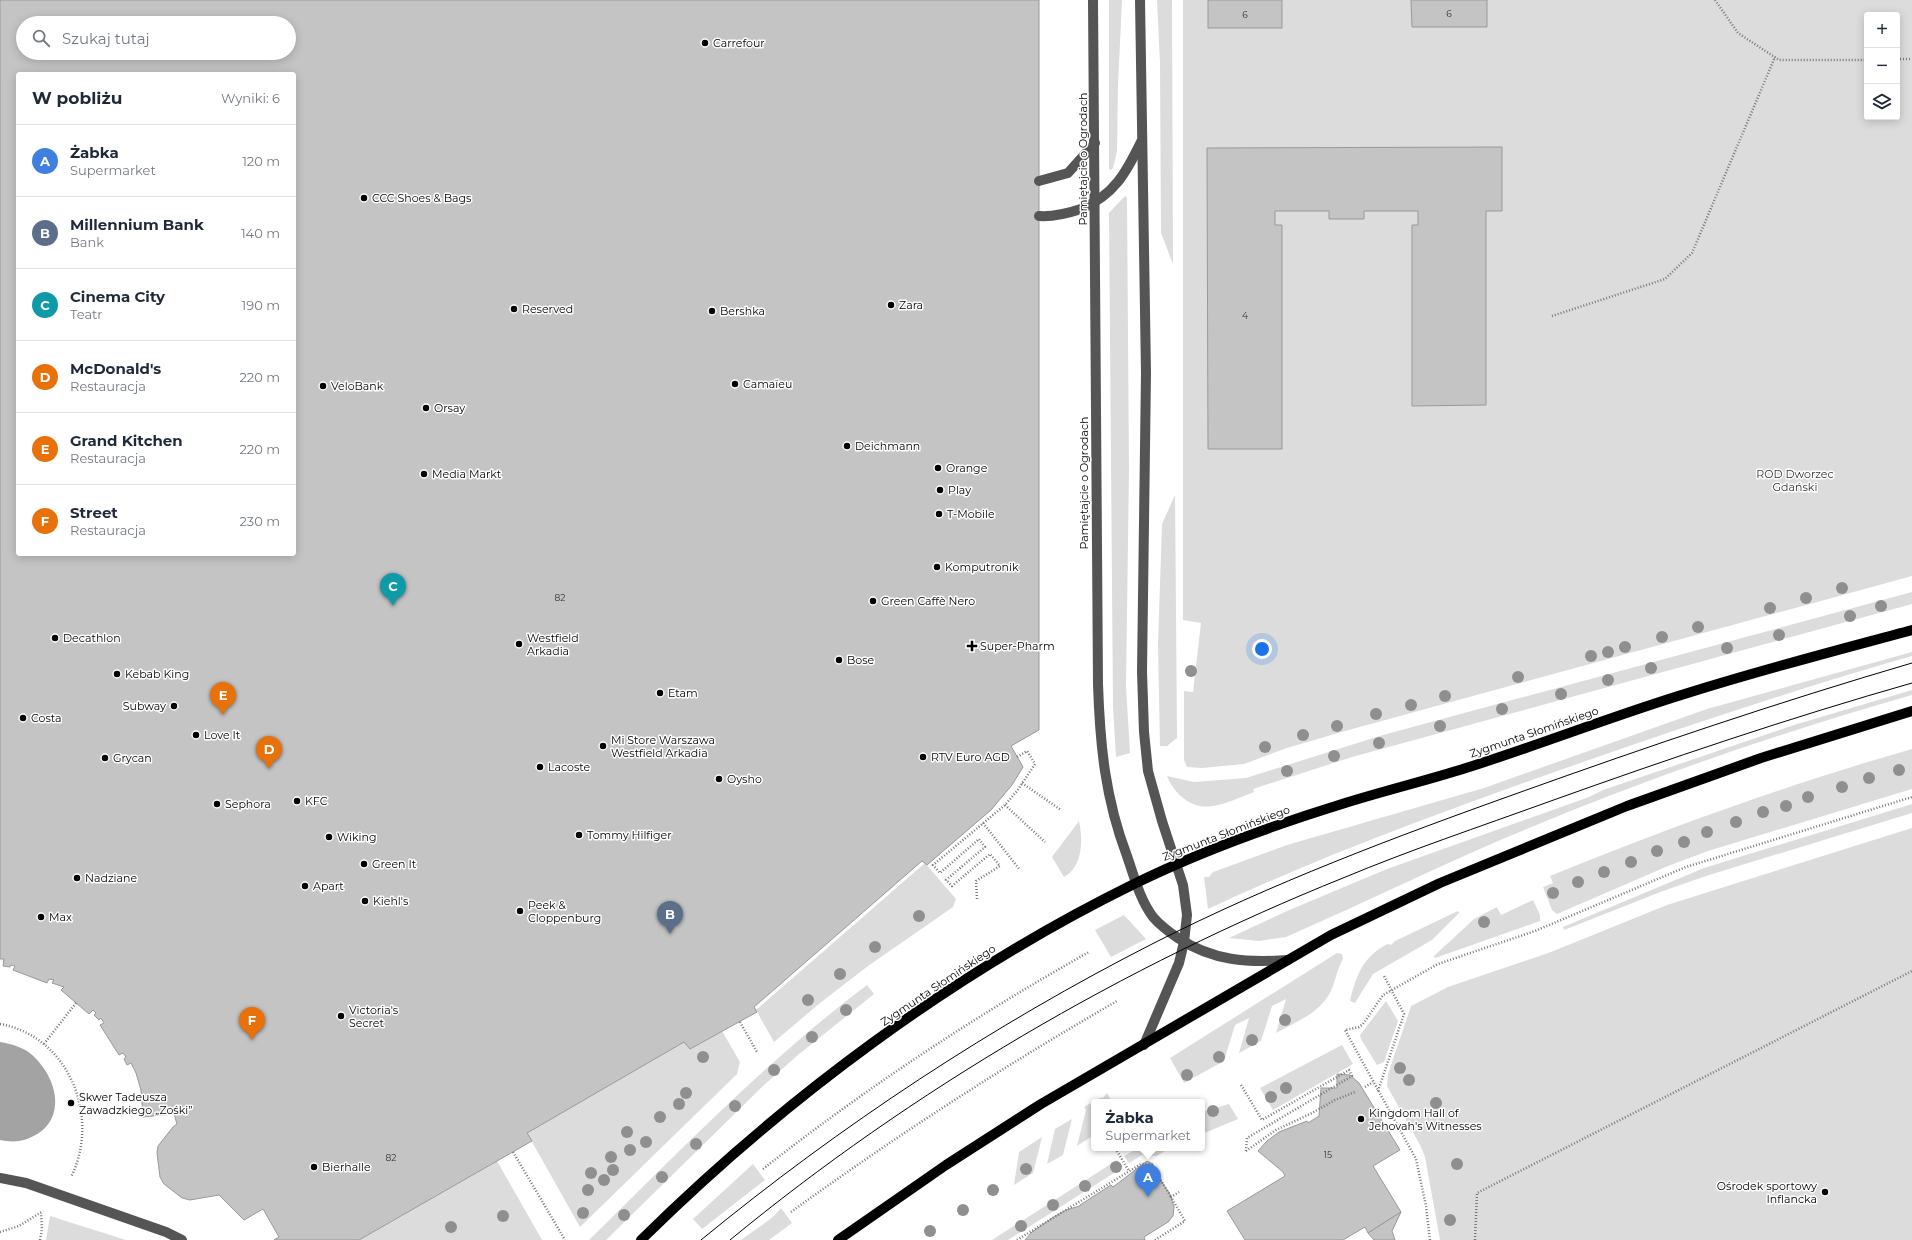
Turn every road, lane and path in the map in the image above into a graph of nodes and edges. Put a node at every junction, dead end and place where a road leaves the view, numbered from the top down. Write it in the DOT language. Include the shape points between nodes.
graph roads {
  1 [pos="1093,0"];
  2 [pos="1140,0"];
  3 [pos="1715,0"];
  4 [pos="1775,57"];
  5 [pos="1900,59"];
  6 [pos="1912,59"];
  7 [pos="1864,60"];
  8 [pos="1142,141"];
  9 [pos="1095,143"];
  10 [pos="1039,180"];
  11 [pos="1095,203"];
  12 [pos="1039,216"];
  13 [pos="1552,316"];
  14 [pos="1912,630"];
  15 [pos="1912,712"];
  16 [pos="1017,756"];
  17 [pos="1022,783"];
  18 [pos="1912,797"];
  19 [pos="1005,805"];
  20 [pos="1061,810"];
  21 [pos="983,823"];
  22 [pos="975,824"];
  23 [pos="977,828"];
  24 [pos="1045,842"];
  25 [pos="1176,864"];
  26 [pos="1020,870"];
  27 [pos="1136,883"];
  28 [pos="977,899"];
  29 [pos="1184,942"];
  30 [pos="1089,952"];
  31 [pos="1288,960"];
  32 [pos="1912,971"];
  33 [pos="1384,976"];
  34 [pos="1392,990"];
  35 [pos="1117,1001"];
  36 [pos="76,1003"];
  37 [pos="740,1022"];
  38 [pos="0,1024"];
  39 [pos="44,1044"];
  40 [pos="1144,1045"];
  41 [pos="757,1052"];
  42 [pos="1373,1082"];
  43 [pos="1241,1085"];
  44 [pos="1365,1087"];
  45 [pos="1378,1091"];
  46 [pos="1355,1092"];
  47 [pos="1117,1151"];
  48 [pos="513,1152"];
  49 [pos="763,1169"];
  50 [pos="1129,1170"];
  51 [pos="0,1178"];
  52 [pos="1179,1192"];
  53 [pos="60,1195"];
  54 [pos="1171,1197"];
  55 [pos="791,1212"];
  56 [pos="41,1213"];
  57 [pos="0,1232"];
  58 [pos="564,1239"];
  59 [pos="40,1240"];
  60 [pos="182,1240"];
  61 [pos="641,1240"];
  62 [pos="838,1240"];
  63 [pos="1018,1240"];
  64 [pos="1155,1240"];
  65 [pos="1430,1240"];
  66 [pos="1475,1240"];
  1 -- 9 [label="street, Pamiętajcie o Ogrodach"];
  2 -- 8 [label="street"];
  3 -- 4 [label="path" via="1738,32"];
  4 -- 7 [label="path" via="1779,60"];
  4 -- 13 [label="path" via="1692,253 1665,279"];
  5 -- 6 [label="path"];
  8 -- 11 [label="street" via="1116,184"];
  8 -- 25 [label="street" via="1146,372 1142,672 1144,732 1148,771"];
  9 -- 10 [label="street" via="1068,173"];
  9 -- 11 [label="street, Pamiętajcie o Ogrodach"];
  11 -- 12 [label="street" via="1054,217"];
  11 -- 27 [label="street, Pamiętajcie o Ogrodach" via="1098,684 1101,739 1107,790"];
  14 -- 25 [label="main road, Zygmunta Słomińskiego" via="1686,693 1488,761 1294,819"];
  15 -- 31 [label="main road" via="1761,758 1582,824 1395,904 1331,935"];
  16 -- 17 [label="path" via="1027,751 1035,764"];
  17 -- 19 [label="path"];
  17 -- 20 [label="path"];
  18 -- 34 [label="path" via="1686,867 1535,931 1438,964"];
  19 -- 21 [label="path"];
  19 -- 24 [label="path"];
  21 -- 23 [label="path"];
  21 -- 26 [label="path"];
  22 -- 23 [label="path"];
  23 -- 28 [label="path" via="933,865 940,873 979,839 985,847 946,880 952,886 990,854 1000,866 976,881"];
  25 -- 27 [label="main road, Zygmunta Słomińskiego"];
  25 -- 29 [label="street" via="1186,900"];
  27 -- 29 [label="street, Pamiętajcie o Ogrodach" via="1153,917"];
  27 -- 61 [label="main road, Zygmunta Słomińskiego" via="1016,948 889,1033 778,1117"];
  29 -- 31 [label="street, Pamiętajcie o Ogrodach" via="1204,952 1236,961"];
  29 -- 40 [label="street" via="1179,963"];
  30 -- 49 [label="path" via="1010,997 951,1035 857,1099"];
  31 -- 40 [label="main road"];
  32 -- 66 [label="path" via="1477,1193"];
  33 -- 34 [label="path"];
  34 -- 42 [label="path" via="1383,995 1363,1024 1344,1030"];
  34 -- 45 [label="path" via="1404,1014"];
  35 -- 55 [label="path" via="940,1108"];
  36 -- 39 [label="path"];
  37 -- 41 [label="path"];
  38 -- 39 [label="path" via="23,1031"];
  39 -- 53 [label="path" via="67,1070 82,1107 82,1147 77,1166"];
  40 -- 62 [label="main road" via="1078,1082 988,1138"];
  42 -- 44 [label="path"];
  42 -- 45 [label="path"];
  43 -- 46 [label="path" via="1262,1120 1349,1070 1352,1076 1247,1138 1246,1151 1276,1130"];
  45 -- 65 [label="path" via="1416,1159"];
  47 -- 50 [label="path"];
  48 -- 58 [label="path"];
  50 -- 54 [label="path" via="1141,1164 1151,1164"];
  50 -- 63 [label="path"];
  51 -- 53 [label="street" via="26,1183"];
  52 -- 54 [label="path"];
  53 -- 56 [label="path"];
  53 -- 60 [label="street"];
  54 -- 64 [label="path" via="1185,1221"];
  56 -- 57 [label="path" via="19,1226"];
  56 -- 59 [label="path"];
}
